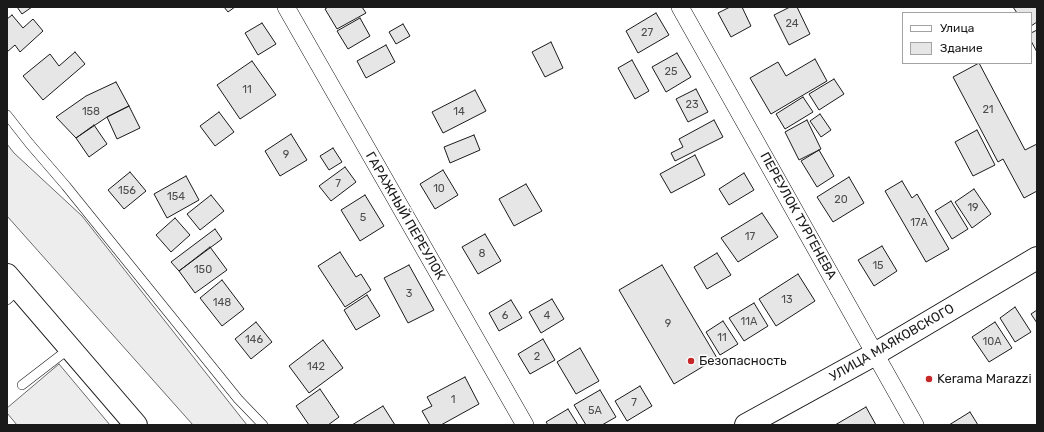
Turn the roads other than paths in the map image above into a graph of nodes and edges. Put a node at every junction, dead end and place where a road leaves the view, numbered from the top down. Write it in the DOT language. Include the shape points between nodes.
graph roads {
  1 [pos="286,7"];
  2 [pos="680,7"];
  3 [pos="7,115"];
  4 [pos="1037,258"];
  5 [pos="11,288"];
  6 [pos="70,348"];
  7 [pos="875,354"];
  8 [pos="22,385"];
  9 [pos="136,425"];
  10 [pos="263,425"];
  11 [pos="525,425"];
  12 [pos="746,425"];
  13 [pos="915,425"];
  1 -- 11 [label="street, ГАРАЖНЫЙ ПЕРЕУЛОК"];
  2 -- 7 [label="street, ПЕРЕУЛОК ТУРГЕНЕВА"];
  3 -- 10 [label="lane" via="238,399"];
  4 -- 7 [label="main road, УЛИЦА МАЯКОВСКОГО"];
  5 -- 6 [label="main road"];
  6 -- 8 [label="lane"];
  6 -- 9 [label="main road"];
  7 -- 12 [label="main road, УЛИЦА МАЯКОВСКОГО"];
  7 -- 13 [label="street, ПЕРЕУЛОК ТУРГЕНЕВА"];
}
